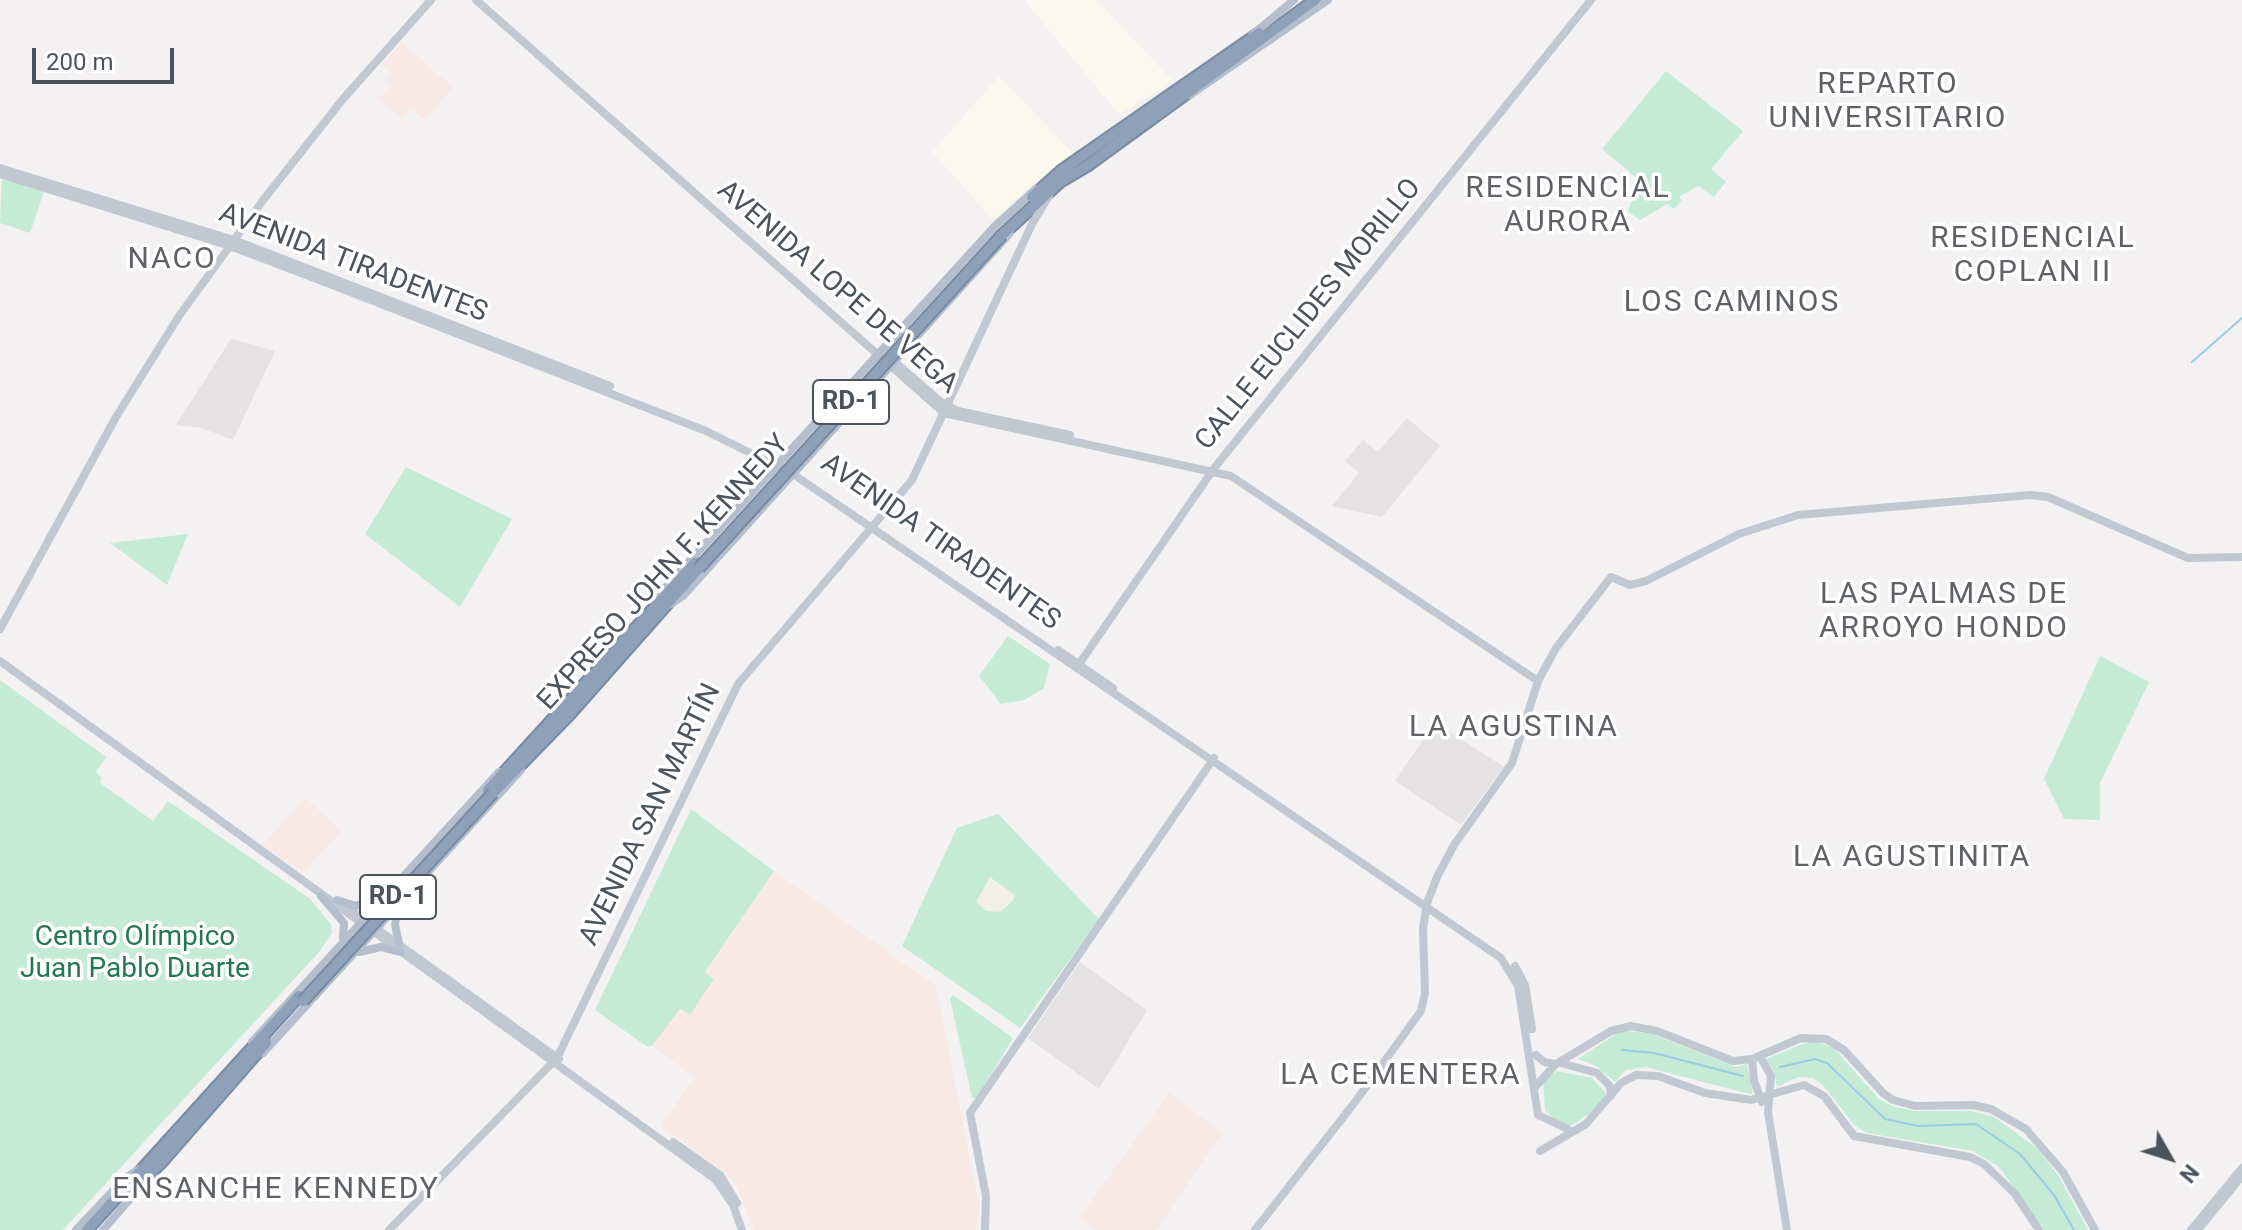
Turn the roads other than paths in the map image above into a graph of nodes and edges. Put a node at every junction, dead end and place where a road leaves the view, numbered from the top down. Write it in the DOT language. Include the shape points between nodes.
graph roads {
  1 [pos="431,0"];
  2 [pos="476,0"];
  3 [pos="484,0"];
  4 [pos="1315,0"];
  5 [pos="1328,0"];
  6 [pos="1591,0"];
  7 [pos="1300,1"];
  8 [pos="1171,105"];
  9 [pos="1087,166"];
  10 [pos="0,168"];
  11 [pos="0,174"];
  12 [pos="1050,179"];
  13 [pos="1049,196"];
  14 [pos="1000,233"];
  15 [pos="232,243"];
  16 [pos="915,314"];
  17 [pos="929,325"];
  18 [pos="880,353"];
  19 [pos="894,365"];
  20 [pos="845,392"];
  21 [pos="858,403"];
  22 [pos="946,410"];
  23 [pos="814,425"];
  24 [pos="827,437"];
  25 [pos="779,464"];
  26 [pos="1214,469"];
  27 [pos="795,472"];
  28 [pos="743,503"];
  29 [pos="755,514"];
  30 [pos="873,527"];
  31 [pos="2242,557"];
  32 [pos="697,566"];
  33 [pos="655,606"];
  34 [pos="667,606"];
  35 [pos="0,629"];
  36 [pos="0,661"];
  37 [pos="1077,667"];
  38 [pos="1538,681"];
  39 [pos="536,751"];
  40 [pos="1213,760"];
  41 [pos="513,762"];
  42 [pos="490,792"];
  43 [pos="396,882"];
  44 [pos="308,884"];
  45 [pos="412,889"];
  46 [pos="321,896"];
  47 [pos="337,900"];
  48 [pos="399,904"];
  49 [pos="1427,905"];
  50 [pos="361,920"];
  51 [pos="376,930"];
  52 [pos="340,943"];
  53 [pos="400,948"];
  54 [pos="348,959"];
  55 [pos="324,961"];
  56 [pos="337,971"];
  57 [pos="1536,1055"];
  58 [pos="1756,1057"];
  59 [pos="248,1059"];
  60 [pos="555,1060"];
  61 [pos="1558,1064"];
  62 [pos="1537,1084"];
  63 [pos="1771,1096"];
  64 [pos="1611,1097"];
  65 [pos="1760,1099"];
  66 [pos="1768,1112"];
  67 [pos="1572,1131"];
  68 [pos="1540,1151"];
  69 [pos="143,1166"];
  70 [pos="2242,1168"];
  71 [pos="2242,1176"];
  72 [pos="140,1184"];
  73 [pos="76,1230"];
  74 [pos="87,1230"];
  75 [pos="95,1230"];
  76 [pos="103,1230"];
  77 [pos="389,1230"];
  78 [pos="745,1230"];
  79 [pos="985,1230"];
  80 [pos="1255,1230"];
  81 [pos="1787,1230"];
  82 [pos="2039,1230"];
  83 [pos="2095,1230"];
  84 [pos="2191,1230"];
  85 [pos="2198,1230"];
  1 -- 15 [label="main road" via="343,99"];
  2 -- 18 [label="main road, AVENIDA LOPE DE VEGA"];
  3 -- 18 [label="main road, AVENIDA LOPE DE VEGA"];
  4 -- 8 [label="highway, EXPRESO JOHN F. KENNEDY / RD-1"];
  5 -- 8 [label="main road, RD-1" via="1201,90"];
  6 -- 26 [label="main road, CALLE EUCLIDES MORILLO"];
  7 -- 12 [label="highway, EXPRESO JOHN F. KENNEDY / RD-1"];
  8 -- 9 [label="highway, EXPRESO JOHN F. KENNEDY / RD-1"];
  9 -- 13 [label="main road, RD-1"];
  9 -- 14 [label="highway, EXPRESO JOHN F. KENNEDY / RD-1"];
  10 -- 15 [label="main road, AVENIDA TIRADENTES"];
  11 -- 15 [label="main road, AVENIDA TIRADENTES"];
  12 -- 14 [label="highway, EXPRESO JOHN F. KENNEDY / RD-1"];
  12 -- 16 [label="main road, RD-1" via="995,226"];
  13 -- 17 [label="main road, RD-1"];
  13 -- 22 [label="main road, AVENIDA SAN MARTÍN"];
  14 -- 32 [label="highway, EXPRESO JOHN F. KENNEDY / RD-1, bridge"];
  15 -- 25 [label="main road, AVENIDA TIRADENTES" via="608,385 711,427"];
  15 -- 35 [label="main road" via="146,366"];
  16 -- 17 [label="main road" via="896,348 903,349"];
  16 -- 18 [label="main road, RD-1"];
  17 -- 19 [label="main road, RD-1"];
  18 -- 19 [label="main road, AVENIDA LOPE DE VEGA"];
  18 -- 20 [label="main road, RD-1"];
  19 -- 21 [label="main road, RD-1"];
  19 -- 22 [label="main road, AVENIDA LOPE DE VEGA"];
  20 -- 21 [label="main road" via="877,368 878,376"];
  20 -- 23 [label="main road, RD-1"];
  21 -- 24 [label="main road, RD-1"];
  22 -- 26 [label="main road, AVENIDA LOPE DE VEGA"];
  22 -- 30 [label="main road, AVENIDA SAN MARTÍN" via="912,480"];
  23 -- 24 [label="main road" via="794,452 795,459 802,460"];
  23 -- 25 [label="main road, RD-1"];
  24 -- 27 [label="main road, RD-1"];
  25 -- 27 [label="main road, AVENIDA TIRADENTES"];
  25 -- 28 [label="main road, RD-1"];
  26 -- 37 [label="main road, CALLE EUCLIDES MORILLO"];
  26 -- 38 [label="main road, AVENIDA LOPE DE VEGA" via="1240,480"];
  27 -- 29 [label="main road, RD-1"];
  27 -- 30 [label="main road, AVENIDA TIRADENTES"];
  28 -- 29 [label="main road" via="775,480 777,488"];
  28 -- 33 [label="main road, RD-1" via="665,588"];
  29 -- 34 [label="main road, RD-1" via="683,596"];
  30 -- 37 [label="main road, AVENIDA TIRADENTES"];
  30 -- 60 [label="main road, AVENIDA SAN MARTÍN" via="738,684"];
  31 -- 38 [label="main road" via="2188,558 2048,497 2030,495 1798,515 1739,534 1646,581 1630,585 1611,577 1556,648"];
  32 -- 33 [label="highway, EXPRESO JOHN F. KENNEDY / RD-1"];
  32 -- 34 [label="highway, EXPRESO JOHN F. KENNEDY / RD-1"];
  33 -- 41 [label="highway, EXPRESO JOHN F. KENNEDY / RD-1"];
  34 -- 39 [label="highway, EXPRESO JOHN F. KENNEDY / RD-1"];
  36 -- 44 [label="main road"];
  37 -- 40 [label="main road, AVENIDA TIRADENTES"];
  38 -- 49 [label="main road" via="1512,763 1454,845"];
  39 -- 42 [label="highway, EXPRESO JOHN F. KENNEDY / RD-1"];
  39 -- 45 [label="main road, RD-1"];
  40 -- 49 [label="main road, AVENIDA TIRADENTES"];
  40 -- 79 [label="main road" via="970,1113 986,1196"];
  41 -- 42 [label="highway, EXPRESO JOHN F. KENNEDY / RD-1"];
  41 -- 43 [label="main road, RD-1" via="484,785"];
  42 -- 59 [label="highway, EXPRESO JOHN F. KENNEDY / RD-1, bridge"];
  43 -- 45 [label="main road" via="378,907 380,912 386,914"];
  43 -- 47 [label="main road" via="363,906"];
  43 -- 50 [label="main road, RD-1"];
  44 -- 46 [label="main road"];
  44 -- 47 [label="main road"];
  45 -- 48 [label="main road, RD-1"];
  46 -- 50 [label="main road"];
  46 -- 52 [label="main road" via="344,923"];
  47 -- 50 [label="main road"];
  48 -- 51 [label="main road, RD-1"];
  48 -- 53 [label="main road" via="395,925"];
  49 -- 57 [label="main road, AVENIDA TIRADENTES" via="1487,941 1514,965 1525,985"];
  49 -- 62 [label="main road, AVENIDA TIRADENTES" via="1510,969"];
  49 -- 80 [label="main road" via="1421,1011"];
  50 -- 51 [label="main road"];
  50 -- 52 [label="main road, RD-1"];
  51 -- 53 [label="main road"];
  51 -- 54 [label="main road, RD-1"];
  52 -- 55 [label="main road, RD-1"];
  53 -- 54 [label="main road" via="374,947"];
  53 -- 60 [label="main road"];
  54 -- 56 [label="main road, RD-1"];
  55 -- 56 [label="main road" via="348,937 356,936 357,944"];
  55 -- 59 [label="main road, RD-1" via="260,1031"];
  56 -- 59 [label="main road, RD-1"];
  57 -- 61 [label="main road"];
  57 -- 62 [label="main road, AVENIDA TIRADENTES"];
  58 -- 61 [label="main road" via="1733,1061 1631,1026 1611,1031"];
  58 -- 63 [label="main road" via="1770,1070"];
  58 -- 65 [label="main road"];
  58 -- 83 [label="main road" via="1801,1038 1826,1039 1893,1100 1915,1106 1973,1105 2008,1117 2026,1129 2063,1172"];
  59 -- 69 [label="highway, EXPRESO JOHN F. KENNEDY / RD-1"];
  59 -- 72 [label="highway, EXPRESO JOHN F. KENNEDY / RD-1"];
  60 -- 77 [label="main road, AVENIDA SAN MARTÍN"];
  60 -- 78 [label="main road" via="715,1179"];
  61 -- 62 [label="main road"];
  61 -- 64 [label="main road" via="1597,1073 1610,1086"];
  62 -- 67 [label="main road, AVENIDA TIRADENTES" via="1540,1116"];
  63 -- 65 [label="main road"];
  63 -- 66 [label="main road"];
  63 -- 82 [label="main road" via="1797,1085 1813,1087 1854,1136 1970,1157 2015,1194"];
  64 -- 65 [label="main road" via="1626,1080 1647,1074 1705,1093"];
  64 -- 67 [label="main road" via="1596,1116"];
  65 -- 66 [label="main road"];
  66 -- 81 [label="main road"];
  67 -- 68 [label="main road"];
  69 -- 73 [label="main road, RD-1"];
  69 -- 74 [label="highway, EXPRESO JOHN F. KENNEDY / RD-1"];
  70 -- 84 [label="main road"];
  71 -- 85 [label="main road"];
  72 -- 75 [label="highway, EXPRESO JOHN F. KENNEDY / RD-1"];
  72 -- 76 [label="main road, RD-1"];
}
